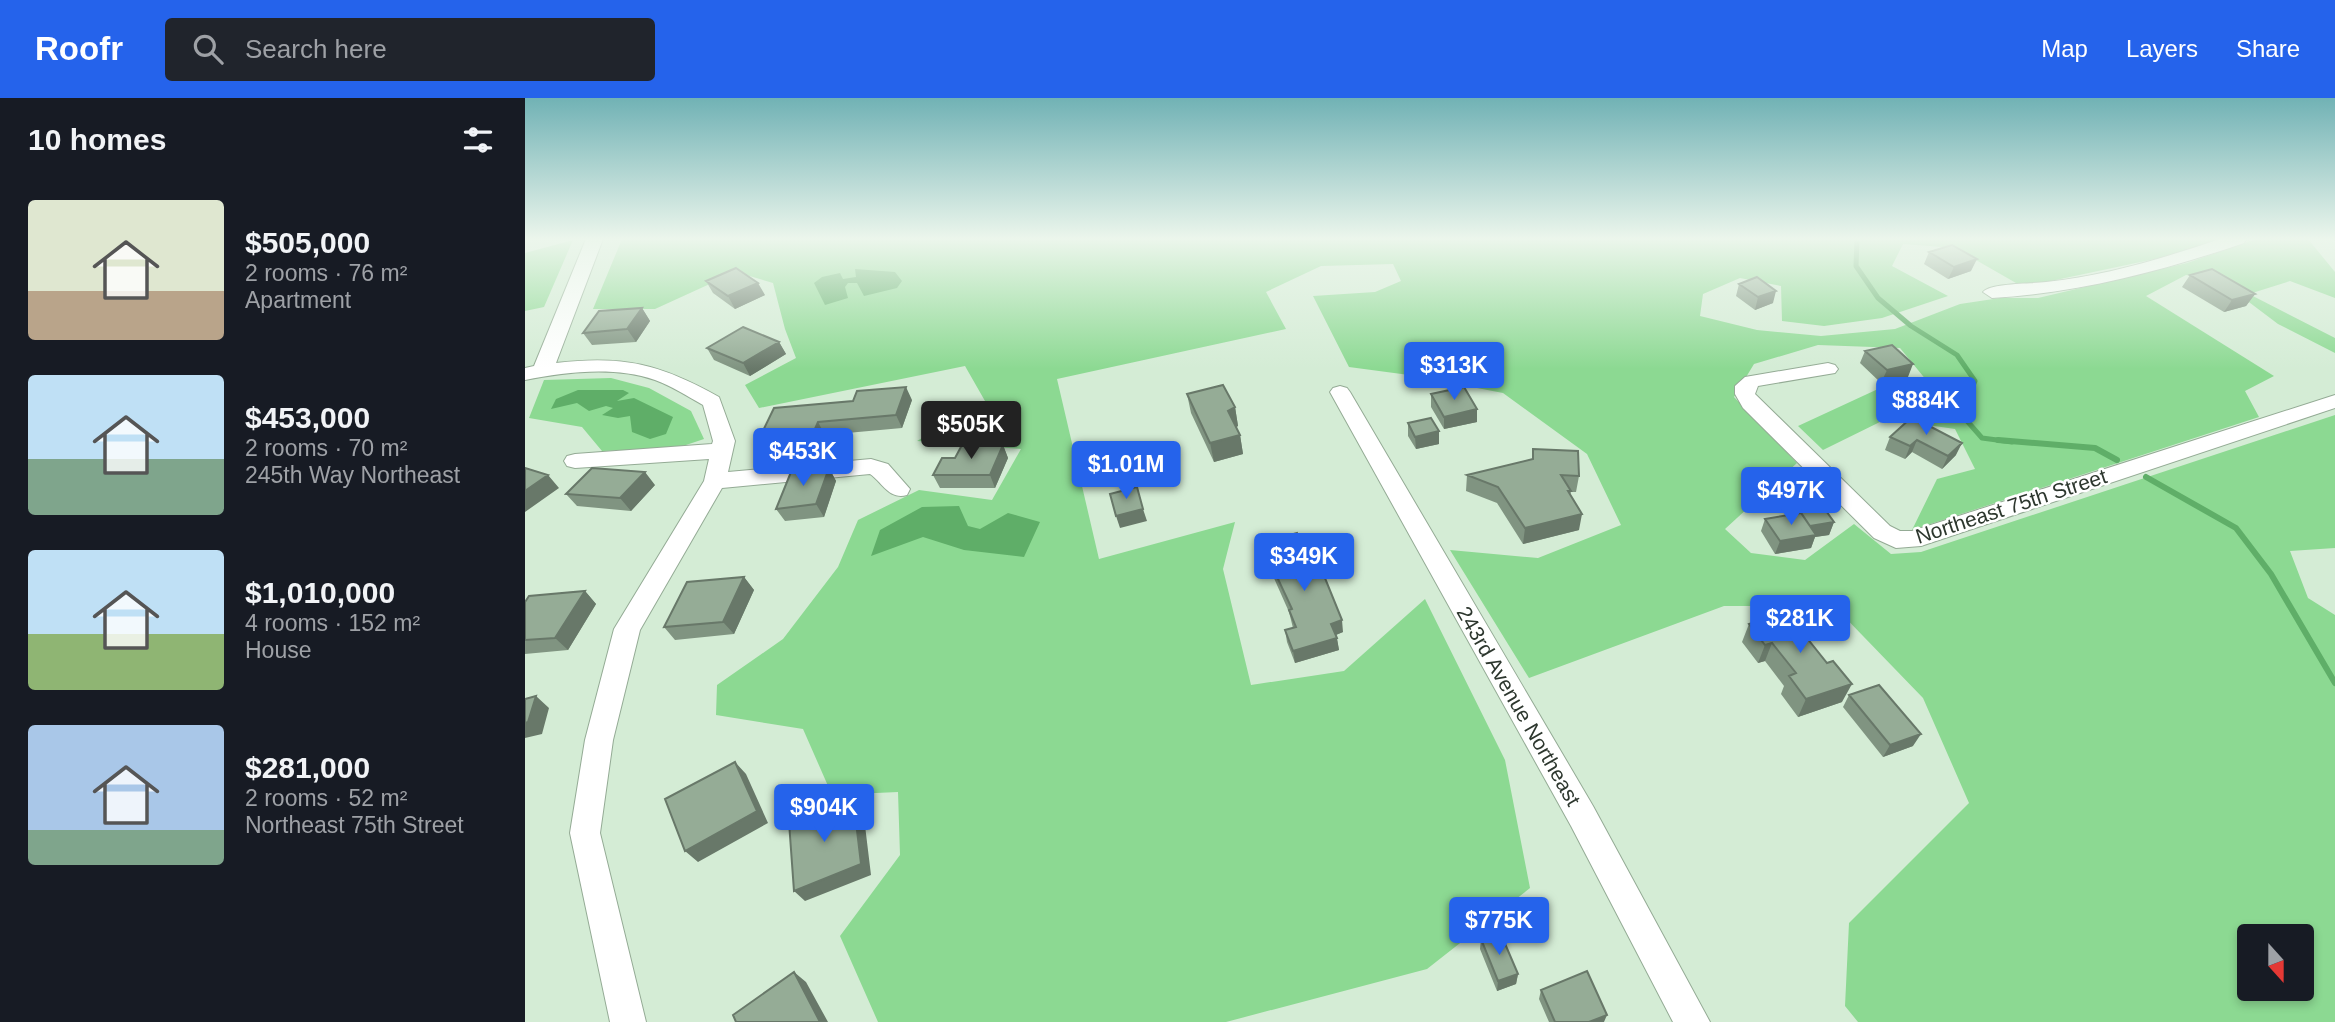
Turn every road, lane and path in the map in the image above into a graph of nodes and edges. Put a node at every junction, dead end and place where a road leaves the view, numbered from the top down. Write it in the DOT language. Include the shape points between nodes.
graph roads {
  1 [pos="575,282"];
  2 [pos="2077,282"];
  3 [pos="1992,292"];
  4 [pos="1828,369"];
  5 [pos="534,372"];
  6 [pos="1340,392"];
  7 [pos="2335,401"];
  8 [pos="722,450"];
  9 [pos="575,461"];
  10 [pos="715,481"];
  11 [pos="899,488"];
  12 [pos="628,1022"];
  13 [pos="1692,1022"];
  1 -- 5 [label="street"];
  2 -- 3 [label="street" via="2032,292"];
  4 -- 7 [label="street, Northeast 75th Street" via="1752,381 1745,386 1745,394 1882,532 1896,539 1913,540"];
  5 -- 8 [label="street" via="618,367 663,375 712,402 724,441"];
  6 -- 13 [label="street, 243rd Avenue Northeast" via="1582,817"];
  8 -- 9 [label="street"];
  8 -- 10 [label="street"];
  10 -- 11 [label="street" via="871,466"];
  10 -- 12 [label="street" via="627,629 599,740 585,833"];
}
